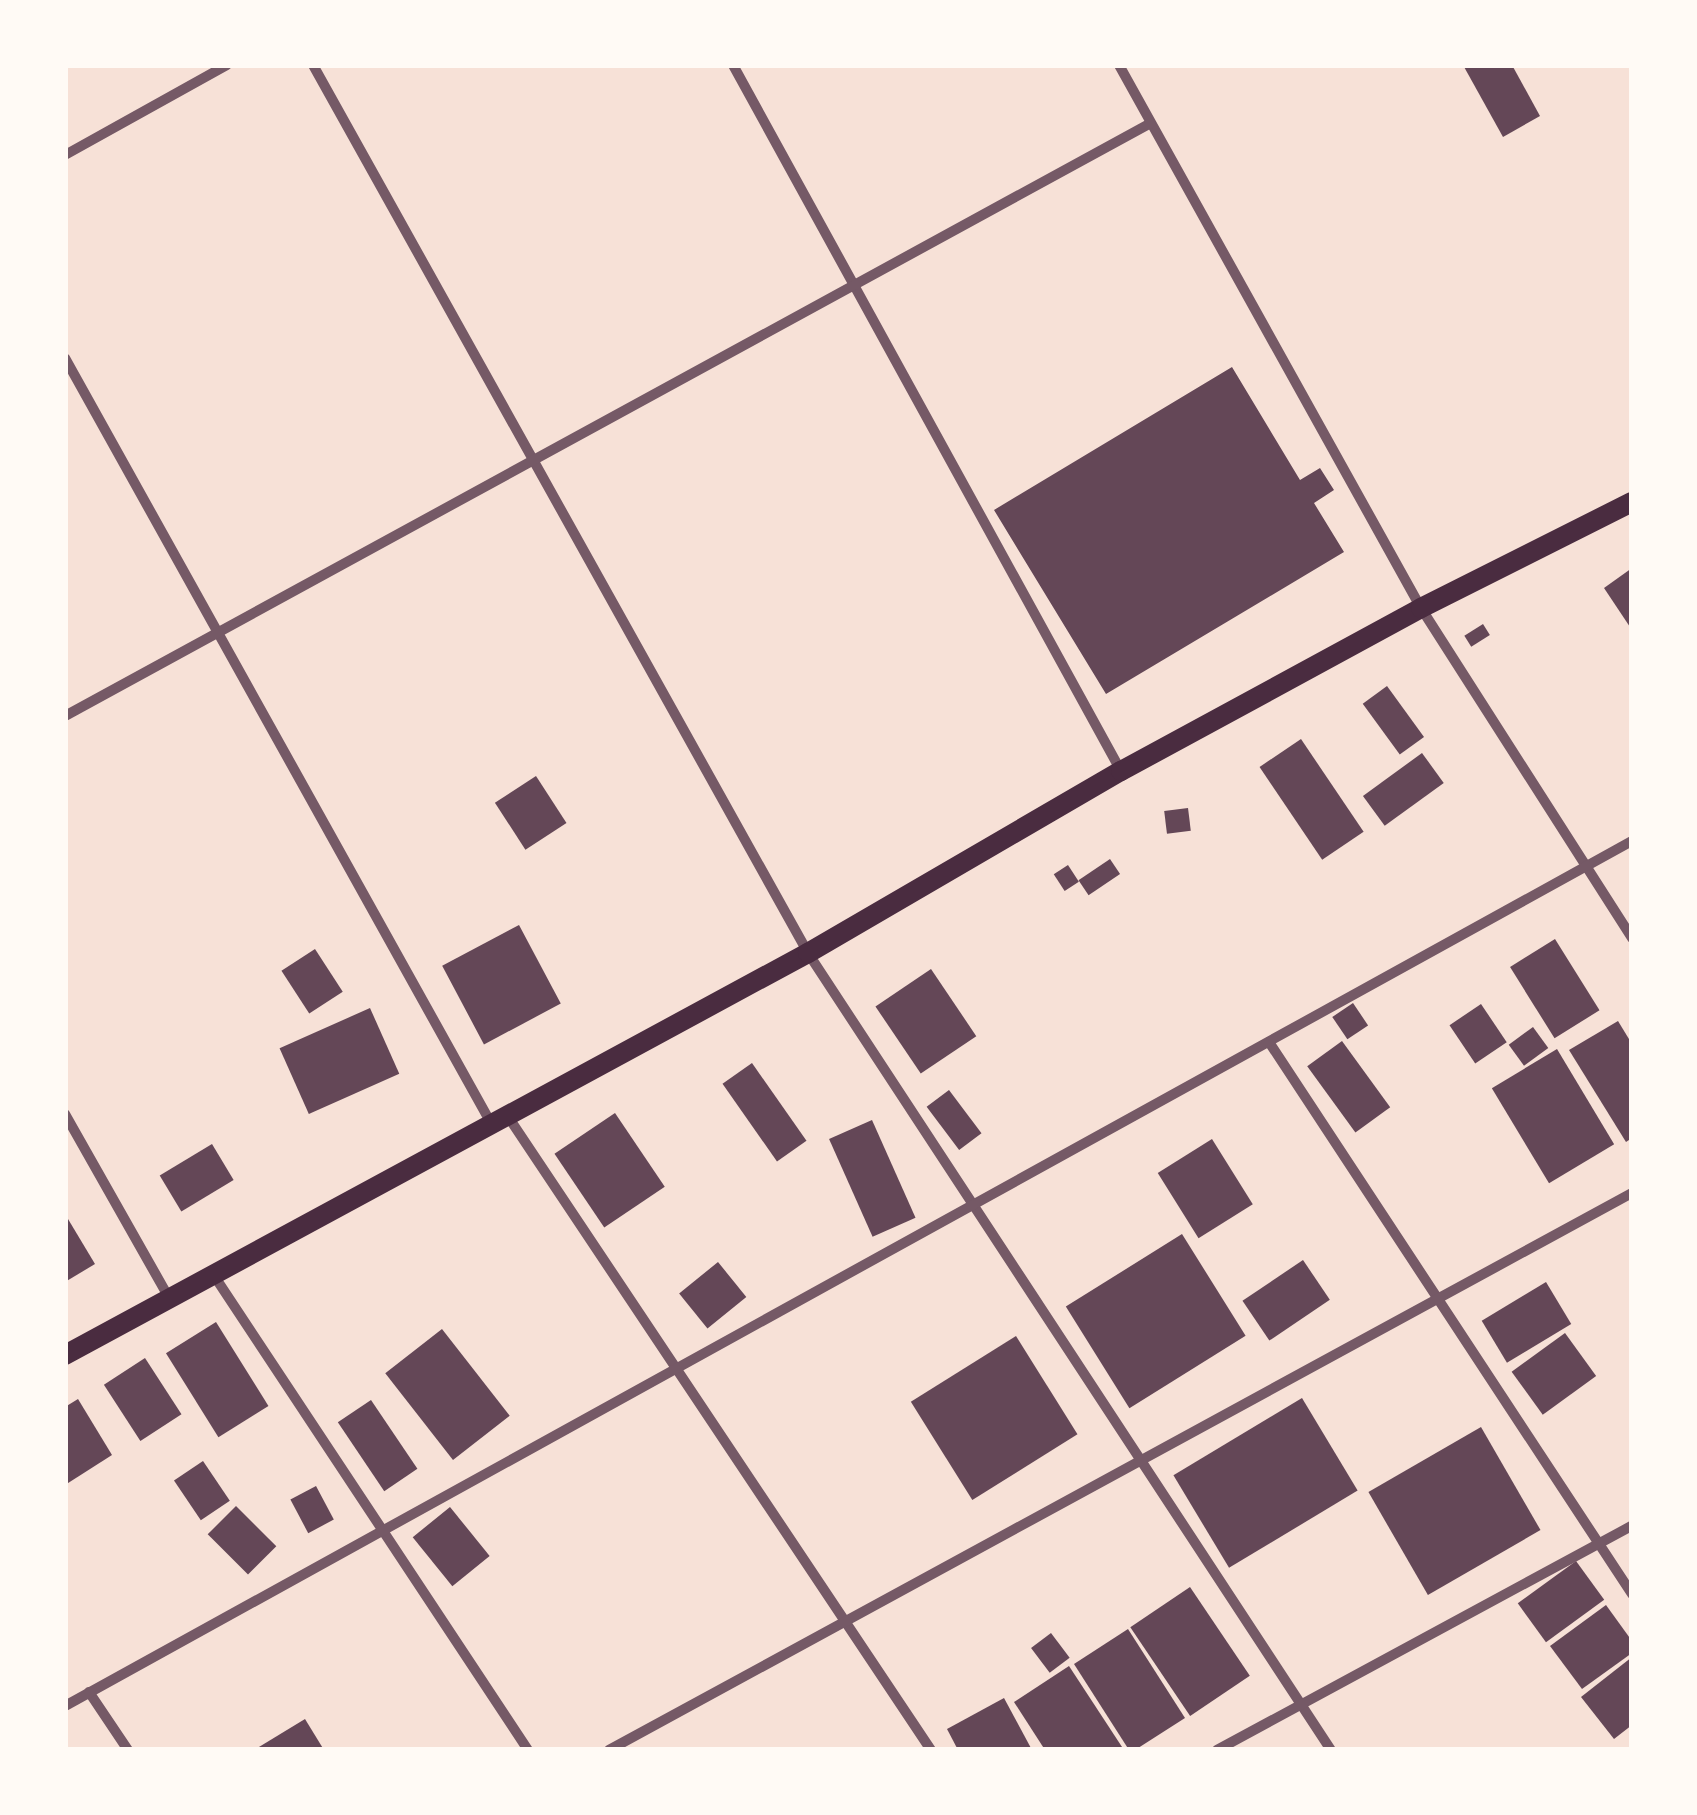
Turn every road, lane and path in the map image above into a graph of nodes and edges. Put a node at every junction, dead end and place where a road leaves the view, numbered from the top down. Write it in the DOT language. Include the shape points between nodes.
graph roads {
  1 [pos="227,65"];
  2 [pos="313,65"];
  3 [pos="733,65"];
  4 [pos="1119,65"];
  5 [pos="1151,123"];
  6 [pos="65,155"];
  7 [pos="853,283"];
  8 [pos="65,358"];
  9 [pos="533,460"];
  10 [pos="1632,502"];
  11 [pos="1422,608"];
  12 [pos="218,632"];
  13 [pos="65,716"];
  14 [pos="1121,771"];
  15 [pos="1632,841"];
  16 [pos="1585,867"];
  17 [pos="1632,938"];
  18 [pos="808,953"];
  19 [pos="1269,1042"];
  20 [pos="65,1114"];
  21 [pos="499,1118"];
  22 [pos="1632,1193"];
  23 [pos="971,1207"];
  24 [pos="212,1274"];
  25 [pos="169,1298"];
  26 [pos="1438,1299"];
  27 [pos="65,1355"];
  28 [pos="674,1370"];
  29 [pos="1140,1461"];
  30 [pos="1632,1526"];
  31 [pos="382,1532"];
  32 [pos="1598,1544"];
  33 [pos="1632,1594"];
  34 [pos="845,1622"];
  35 [pos="89,1692"];
  36 [pos="1301,1705"];
  37 [pos="65,1706"];
  38 [pos="128,1750"];
  39 [pos="528,1750"];
  40 [pos="609,1750"];
  41 [pos="931,1750"];
  42 [pos="1217,1750"];
  43 [pos="1331,1750"];
  1 -- 6 [label="street"];
  2 -- 9 [label="street"];
  3 -- 7 [label="street"];
  4 -- 5 [label="street"];
  5 -- 7 [label="street"];
  5 -- 11 [label="street"];
  7 -- 9 [label="street"];
  7 -- 14 [label="street"];
  8 -- 12 [label="street"];
  9 -- 12 [label="street"];
  9 -- 18 [label="street"];
  10 -- 11 [label="main road"];
  11 -- 14 [label="main road"];
  11 -- 16 [label="street"];
  12 -- 13 [label="street"];
  12 -- 21 [label="street"];
  14 -- 18 [label="main road"];
  15 -- 16 [label="street"];
  16 -- 17 [label="street"];
  16 -- 19 [label="street"];
  18 -- 21 [label="main road"];
  18 -- 23 [label="street"];
  19 -- 23 [label="street"];
  19 -- 26 [label="street"];
  20 -- 25 [label="street"];
  21 -- 24 [label="main road"];
  21 -- 28 [label="street"];
  22 -- 26 [label="street"];
  23 -- 28 [label="street"];
  23 -- 29 [label="street"];
  24 -- 25 [label="main road"];
  24 -- 31 [label="street"];
  25 -- 27 [label="main road"];
  26 -- 29 [label="street"];
  26 -- 32 [label="street"];
  28 -- 31 [label="street"];
  28 -- 34 [label="street"];
  29 -- 34 [label="street"];
  29 -- 36 [label="street"];
  30 -- 32 [label="street"];
  31 -- 35 [label="street"];
  31 -- 39 [label="street"];
  32 -- 33 [label="street"];
  32 -- 36 [label="street"];
  34 -- 40 [label="street"];
  34 -- 41 [label="street"];
  35 -- 37 [label="street"];
  35 -- 38 [label="street"];
  36 -- 42 [label="street"];
  36 -- 43 [label="street"];
}
